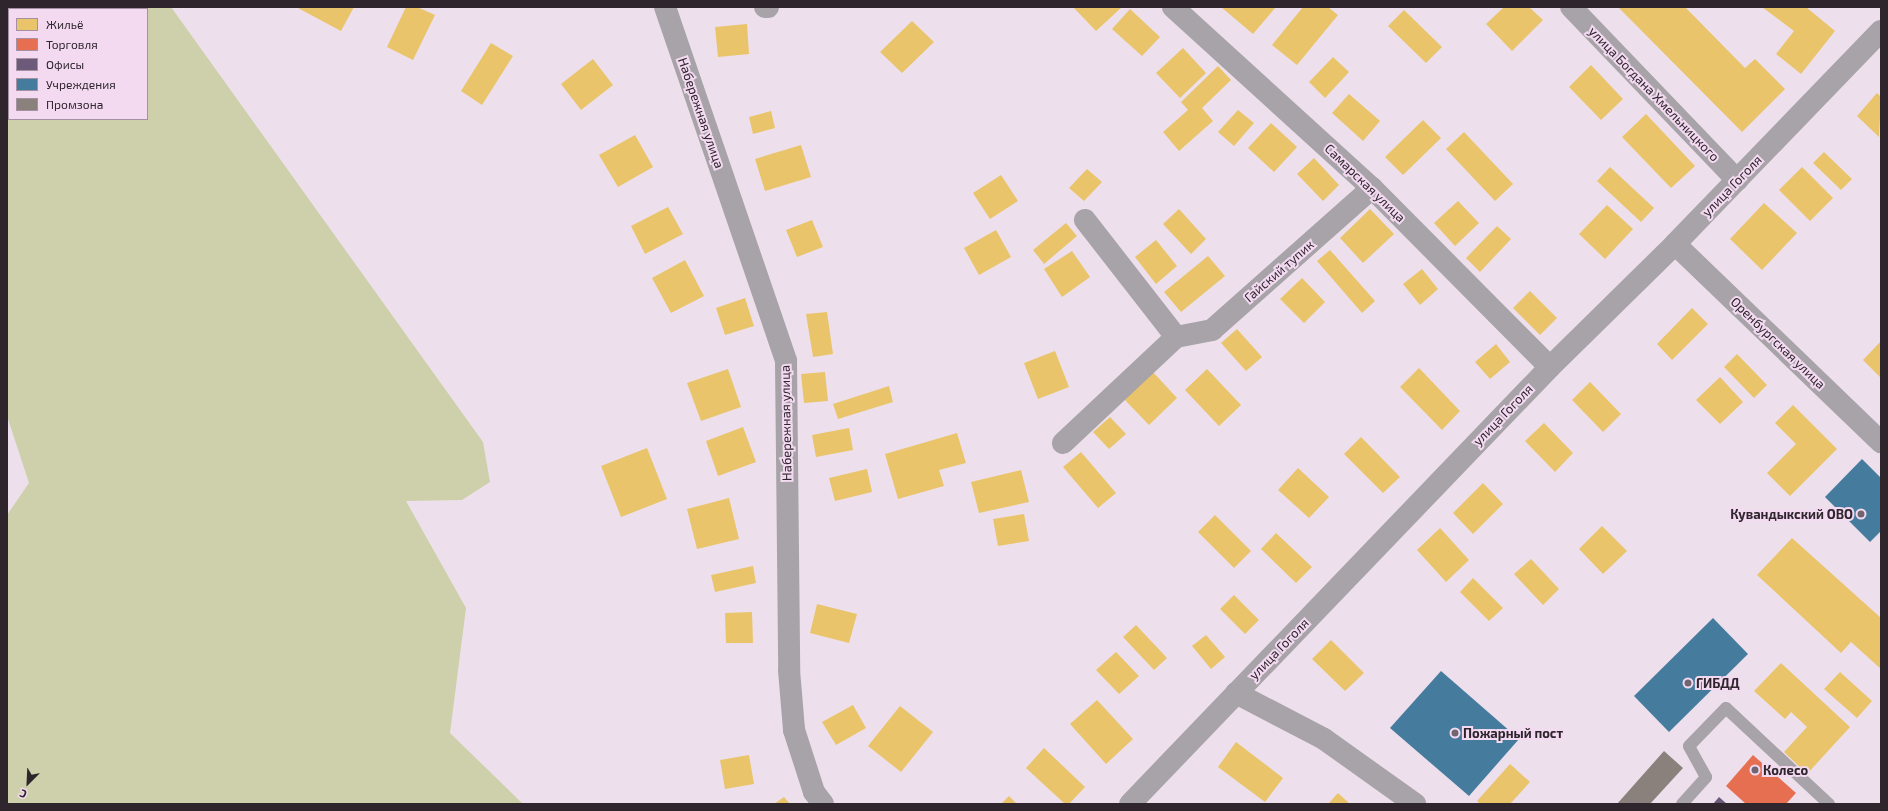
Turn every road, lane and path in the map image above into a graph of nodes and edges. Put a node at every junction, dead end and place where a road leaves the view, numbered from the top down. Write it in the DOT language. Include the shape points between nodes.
graph roads {
  1 [pos="665,7"];
  2 [pos="1173,7"];
  3 [pos="1571,7"];
  4 [pos="1881,31"];
  5 [pos="1737,180"];
  6 [pos="1372,188"];
  7 [pos="1085,220"];
  8 [pos="1675,244"];
  9 [pos="1176,337"];
  10 [pos="1550,367"];
  11 [pos="1881,442"];
  12 [pos="1063,443"];
  13 [pos="1236,693"];
  14 [pos="823,804"];
  15 [pos="1130,804"];
  16 [pos="1415,804"];
  17 [pos="1682,804"];
  18 [pos="1829,804"];
  1 -- 14 [label="street, Набережная улица" via="786,361 789,670 792,715 794,730 814,792"];
  2 -- 6 [label="street, Самарская улица"];
  3 -- 5 [label="street, улица Богдана Хмельницкого"];
  4 -- 5 [label="street, улица Гоголя"];
  5 -- 8 [label="street, улица Гоголя"];
  6 -- 9 [label="street, Гайский тупик" via="1212,330"];
  6 -- 10 [label="street, Самарская улица"];
  7 -- 9 [label="street"];
  8 -- 10 [label="street, улица Гоголя"];
  8 -- 11 [label="street, Оренбургская улица"];
  9 -- 12 [label="street"];
  10 -- 13 [label="street, улица Гоголя"];
  13 -- 15 [label="street, улица Гоголя"];
  13 -- 16 [label="street" via="1324,739"];
  17 -- 18 [label="lane" via="1706,777 1689,746 1726,708"];
}
